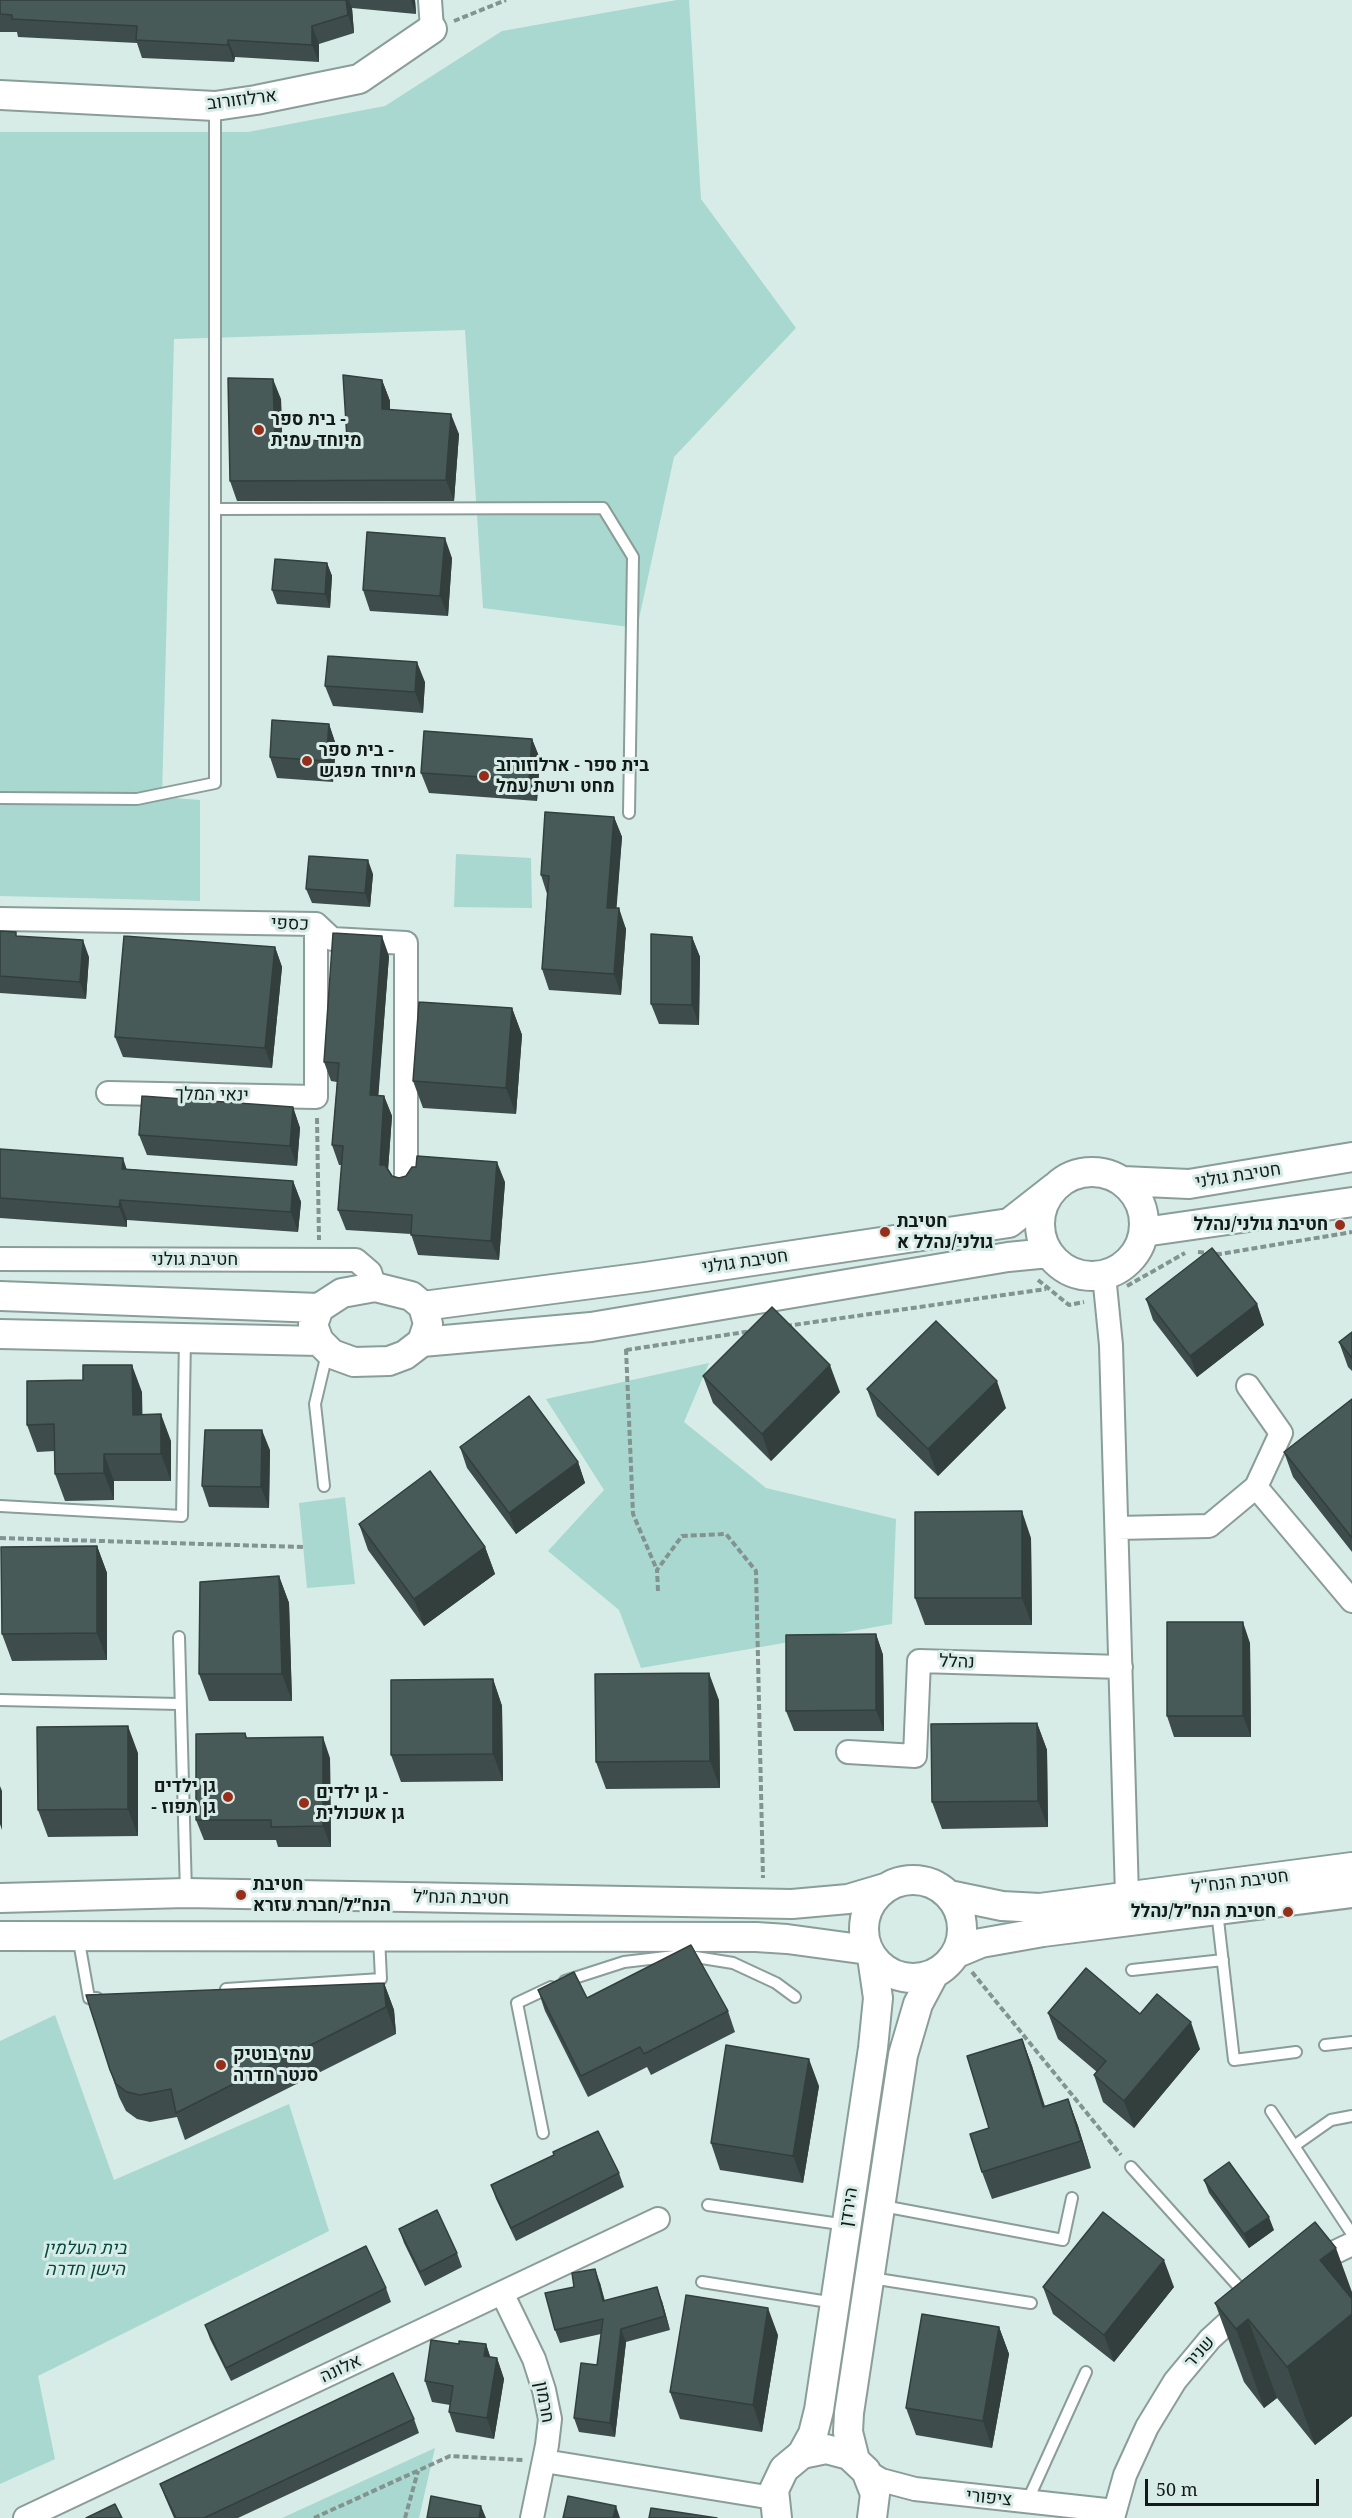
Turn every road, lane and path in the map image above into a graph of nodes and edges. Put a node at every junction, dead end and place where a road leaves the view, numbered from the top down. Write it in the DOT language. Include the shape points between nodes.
graph roads {
  1 [pos="430,0"];
  2 [pos="506,0"];
  3 [pos="432,29"];
  4 [pos="0,95"];
  5 [pos="215,106"];
  6 [pos="215,509"];
  7 [pos="0,798"];
  8 [pos="629,813"];
  9 [pos="0,920"];
  10 [pos="316,924"];
  11 [pos="108,1093"];
  12 [pos="316,1097"];
  13 [pos="1352,1157"];
  14 [pos="1123,1181"];
  15 [pos="406,1184"];
  16 [pos="1055,1187"];
  17 [pos="1352,1202"];
  18 [pos="1144,1232"];
  19 [pos="1352,1232"];
  20 [pos="1188,1251"];
  21 [pos="1049,1253"];
  22 [pos="0,1259"];
  23 [pos="320,1260"];
  24 [pos="1104,1275"];
  25 [pos="375,1287"];
  26 [pos="0,1296"];
  27 [pos="423,1306"];
  28 [pos="319,1308"];
  29 [pos="624,1321"];
  30 [pos="0,1334"];
  31 [pos="186,1338"];
  32 [pos="422,1342"];
  33 [pos="325,1348"];
  34 [pos="1248,1386"];
  35 [pos="324,1486"];
  36 [pos="1257,1488"];
  37 [pos="0,1506"];
  38 [pos="1117,1528"];
  39 [pos="0,1538"];
  40 [pos="303,1547"];
  41 [pos="657,1570"];
  42 [pos="658,1591"];
  43 [pos="1352,1601"];
  44 [pos="179,1637"];
  45 [pos="1121,1666"];
  46 [pos="0,1700"];
  47 [pos="179,1704"];
  48 [pos="848,1752"];
  49 [pos="1352,1867"];
  50 [pos="885,1888"];
  51 [pos="186,1893"];
  52 [pos="1352,1893"];
  53 [pos="949,1895"];
  54 [pos="1127,1896"];
  55 [pos="0,1898"];
  56 [pos="764,1903"];
  57 [pos="1217,1910"];
  58 [pos="0,1936"];
  59 [pos="78,1936"];
  60 [pos="379,1936"];
  61 [pos="666,1947"];
  62 [pos="957,1953"];
  63 [pos="870,1954"];
  64 [pos="1223,1960"];
  65 [pos="1132,1970"];
  66 [pos="934,1974"];
  67 [pos="217,1990"];
  68 [pos="112,1997"];
  69 [pos="795,1998"];
  70 [pos="1352,2042"];
  71 [pos="1324,2044"];
  72 [pos="1296,2052"];
  73 [pos="1271,2111"];
  74 [pos="1352,2116"];
  75 [pos="543,2133"];
  76 [pos="1294,2146"];
  77 [pos="1131,2167"];
  78 [pos="1072,2198"];
  79 [pos="708,2205"];
  80 [pos="881,2205"];
  81 [pos="658,2219"];
  82 [pos="847,2225"];
  83 [pos="1352,2234"];
  84 [pos="1352,2244"];
  85 [pos="1290,2276"];
  86 [pos="870,2278"];
  87 [pos="702,2282"];
  88 [pos="1270,2288"];
  89 [pos="502,2293"];
  90 [pos="1252,2301"];
  91 [pos="835,2303"];
  92 [pos="1031,2303"];
  93 [pos="1086,2372"];
  94 [pos="802,2454"];
  95 [pos="544,2461"];
  96 [pos="861,2465"];
  97 [pos="418,2470"];
  98 [pos="1027,2502"];
  99 [pos="775,2508"];
  100 [pos="1114,2514"];
  101 [pos="25,2518"];
  102 [pos="314,2518"];
  103 [pos="405,2518"];
  104 [pos="532,2518"];
  105 [pos="872,2518"];
  1 -- 3 [label="street"];
  2 -- 3 [label="path"];
  3 -- 5 [label="street, ארלוזורוב" via="359,79"];
  4 -- 5 [label="street, ארלוזורוב"];
  5 -- 6 [label="lane"];
  6 -- 7 [label="lane" via="214,783 137,799"];
  6 -- 8 [label="lane" via="603,508 633,557"];
  9 -- 10 [label="street, כספי"];
  10 -- 12 [label="street"];
  10 -- 15 [label="street, כספי" via="332,939 406,943"];
  11 -- 12 [label="street, ינאי המלך"];
  12 -- 23 [label="path"];
  13 -- 14 [label="street, חטיבת גולני" via="1189,1184"];
  14 -- 16 [label="street" via="1095,1171 1080,1173"];
  14 -- 18 [label="street" via="1141,1203"];
  16 -- 21 [label="street" via="1042,1207 1040,1219 1043,1243"];
  16 -- 27 [label="street, חטיבת גולני" via="1009,1223"];
  17 -- 18 [label="street"];
  18 -- 24 [label="street" via="1131,1260"];
  19 -- 20 [label="path" via="1220,1254"];
  21 -- 24 [label="street" via="1073,1273"];
  21 -- 29 [label="street, חטיבת גולני"];
  22 -- 23 [label="street, חטיבת גולני"];
  23 -- 25 [label="street, חטיבת גולני" via="356,1260 370,1272"];
  24 -- 38 [label="street" via="1111,1345"];
  25 -- 27 [label="street" via="411,1296"];
  25 -- 28 [label="street" via="342,1293"];
  26 -- 28 [label="street"];
  27 -- 32 [label="street" via="428,1324"];
  28 -- 33 [label="street" via="313,1325"];
  29 -- 32 [label="street, חטיבת גולני"];
  29 -- 41 [label="path" via="633,1514"];
  30 -- 31 [label="street"];
  31 -- 33 [label="street"];
  31 -- 37 [label="lane" via="182,1516"];
  32 -- 33 [label="street" via="405,1356 389,1360 354,1362"];
  33 -- 35 [label="lane" via="315,1404"];
  34 -- 36 [label="street" via="1281,1433"];
  36 -- 38 [label="street" via="1209,1526"];
  36 -- 43 [label="street"];
  38 -- 45 [label="street"];
  39 -- 40 [label="path"];
  41 -- 42 [label="path"];
  41 -- 56 [label="path" via="682,1536 726,1534 756,1571"];
  44 -- 47 [label="lane"];
  45 -- 48 [label="street, נהלל" via="919,1661 915,1756"];
  45 -- 54 [label="street"];
  46 -- 47 [label="lane"];
  47 -- 51 [label="lane"];
  49 -- 54 [label="street, חטיבת הנח\"ל"];
  50 -- 53 [label="street" via="915,1880 937,1886"];
  50 -- 56 [label="street, חטיבת הנח״ל" via="848,1899"];
  50 -- 63 [label="street" via="870,1905 864,1920"];
  51 -- 55 [label="street, חטיבת הנח״ל"];
  51 -- 56 [label="street, חטיבת הנח״ל"];
  52 -- 57 [label="street, חטיבת הנח\"ל"];
  53 -- 54 [label="street, חטיבת הנח\"ל" via="1002,1906 1040,1908"];
  53 -- 62 [label="street" via="962,1923"];
  57 -- 62 [label="street, חטיבת הנח\"ל" via="1010,1938 981,1943"];
  57 -- 64 [label="lane"];
  58 -- 59 [label="street"];
  59 -- 60 [label="street"];
  59 -- 68 [label="lane" via="89,1998"];
  60 -- 61 [label="street"];
  60 -- 67 [label="lane" via="381,1979"];
  61 -- 63 [label="street" via="788,1939"];
  61 -- 69 [label="lane" via="733,1963 776,1983"];
  61 -- 75 [label="lane" via="591,1971 517,2003"];
  62 -- 66 [label="street"];
  62 -- 77 [label="path"];
  63 -- 66 [label="street" via="896,1976 919,1978"];
  63 -- 82 [label="street, הירדן" via="878,1998"];
  64 -- 65 [label="lane"];
  64 -- 72 [label="lane" via="1234,2060"];
  66 -- 80 [label="street, הירדן" via="918,2004 903,2055"];
  70 -- 71 [label="lane"];
  73 -- 76 [label="lane"];
  74 -- 76 [label="lane" via="1331,2120"];
  76 -- 83 [label="lane"];
  77 -- 90 [label="lane"];
  78 -- 80 [label="lane" via="1063,2240"];
  79 -- 82 [label="lane"];
  80 -- 86 [label="street, הירדן"];
  81 -- 89 [label="street, אלונה"];
  82 -- 91 [label="street, הירדן"];
  84 -- 85 [label="street"];
  86 -- 92 [label="lane"];
  86 -- 96 [label="street, הירדן" via="848,2432"];
  87 -- 91 [label="lane"];
  88 -- 90 [label="street, שניר"];
  89 -- 95 [label="street, חרמון" via="534,2359 544,2390 550,2426"];
  89 -- 101 [label="street, אלונה"];
  90 -- 100 [label="street, שניר" via="1210,2338 1175,2381 1147,2427 1125,2475"];
  91 -- 94 [label="street, הירדן" via="819,2410 813,2434"];
  93 -- 98 [label="lane"];
  94 -- 96 [label="street" via="826,2449 842,2452"];
  94 -- 99 [label="street" via="776,2482"];
  95 -- 97 [label="path" via="450,2456"];
  95 -- 99 [label="street"];
  95 -- 104 [label="street, חרמון"];
  96 -- 98 [label="street, ציפורי" via="881,2480 909,2488"];
  96 -- 105 [label="street, הירדן" via="875,2494"];
  97 -- 102 [label="path"];
  97 -- 103 [label="path"];
  98 -- 100 [label="street, ציפורי"];
}
